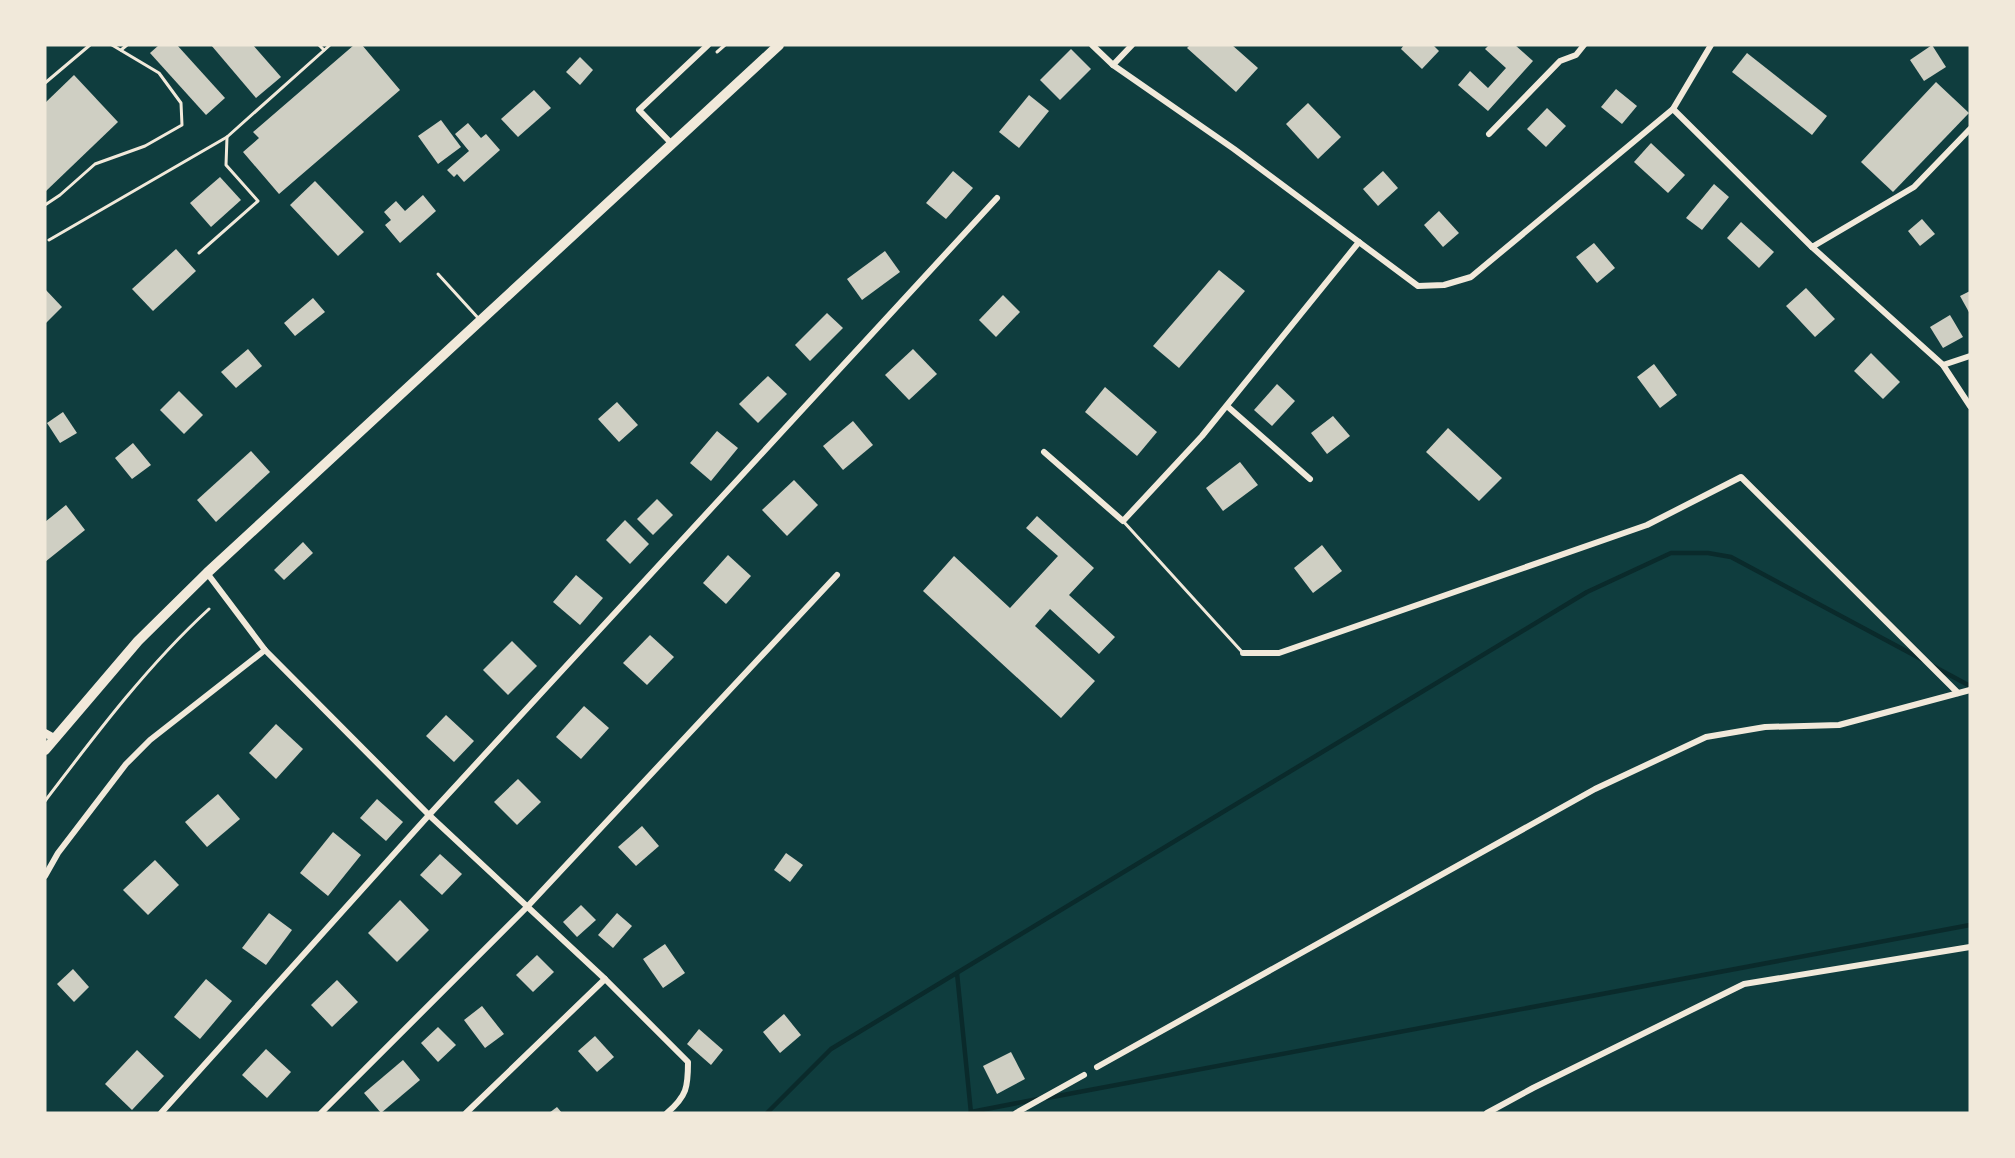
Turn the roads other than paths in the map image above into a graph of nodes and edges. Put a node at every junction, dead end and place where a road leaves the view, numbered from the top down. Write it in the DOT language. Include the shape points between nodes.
graph roads {
  1 [pos="90,45"];
  2 [pos="112,45"];
  3 [pos="127,45"];
  4 [pos="319,45"];
  5 [pos="330,45"];
  6 [pos="708,45"];
  7 [pos="778,45"];
  8 [pos="1092,45"];
  9 [pos="1132,45"];
  10 [pos="1584,45"];
  11 [pos="1710,45"];
  12 [pos="122,50"];
  13 [pos="324,50"];
  14 [pos="1113,65"];
  15 [pos="45,83"];
  16 [pos="1672,109"];
  17 [pos="1970,129"];
  18 [pos="1489,134"];
  19 [pos="227,137"];
  20 [pos="672,145"];
  21 [pos="997,198"];
  22 [pos="45,205"];
  23 [pos="49,240"];
  24 [pos="1359,242"];
  25 [pos="1812,247"];
  26 [pos="199,253"];
  27 [pos="438,274"];
  28 [pos="479,320"];
  29 [pos="1970,356"];
  30 [pos="1943,365"];
  31 [pos="1227,406"];
  32 [pos="1970,406"];
  33 [pos="1044,452"];
  34 [pos="1310,479"];
  35 [pos="1124,521"];
  36 [pos="207,573"];
  37 [pos="837,575"];
  38 [pos="265,650"];
  39 [pos="1243,653"];
  40 [pos="1970,690"];
  41 [pos="1958,693"];
  42 [pos="50,736"];
  43 [pos="45,750"];
  44 [pos="429,815"];
  45 [pos="45,876"];
  46 [pos="527,907"];
  47 [pos="1970,947"];
  48 [pos="605,979"];
  49 [pos="1097,1067"];
  50 [pos="1084,1075"];
  51 [pos="676,1110"];
  52 [pos="161,1113"];
  53 [pos="321,1113"];
  54 [pos="466,1113"];
  55 [pos="667,1113"];
  56 [pos="1016,1113"];
  57 [pos="1487,1113"];
  1 -- 15 [label="lane"];
  2 -- 12 [label="lane"];
  3 -- 12 [label="lane"];
  4 -- 13 [label="lane"];
  5 -- 13 [label="lane"];
  6 -- 20 [label="street" via="639,110"];
  7 -- 20 [label="main road"];
  8 -- 14 [label="street"];
  9 -- 14 [label="street"];
  10 -- 18 [label="street" via="1575,55 1560,61"];
  11 -- 16 [label="street"];
  12 -- 22 [label="lane" via="159,73 181,103 182,125 145,146 95,164"];
  13 -- 19 [label="lane"];
  14 -- 24 [label="street" via="1234,148"];
  16 -- 24 [label="street" via="1470,277 1444,285 1418,286"];
  16 -- 25 [label="street"];
  17 -- 25 [label="street" via="1914,187"];
  19 -- 23 [label="lane"];
  19 -- 26 [label="lane" via="226,165 258,201"];
  20 -- 28 [label="main road"];
  21 -- 44 [label="street"];
  24 -- 31 [label="street"];
  25 -- 30 [label="street"];
  27 -- 28 [label="lane"];
  28 -- 36 [label="main road"];
  29 -- 30 [label="street"];
  30 -- 32 [label="street"];
  31 -- 34 [label="street"];
  31 -- 35 [label="street"];
  33 -- 35 [label="street"];
  35 -- 39 [label="lane"];
  36 -- 38 [label="street"];
  36 -- 42 [label="main road"];
  37 -- 46 [label="street"];
  38 -- 44 [label="street"];
  38 -- 45 [label="street" via="150,740 126,764"];
  39 -- 41 [label="street" via="1279,653 1647,525 1741,477"];
  40 -- 41 [label="street"];
  41 -- 49 [label="street" via="1839,725 1765,727 1706,737 1595,789"];
  42 -- 43 [label="main road"];
  44 -- 46 [label="street"];
  44 -- 52 [label="street"];
  46 -- 48 [label="street"];
  46 -- 53 [label="street"];
  47 -- 57 [label="street" via="1744,984"];
  48 -- 51 [label="street" via="688,1062 688,1084"];
  48 -- 54 [label="street"];
  50 -- 56 [label="street"];
  51 -- 55 [label="street"];
}
